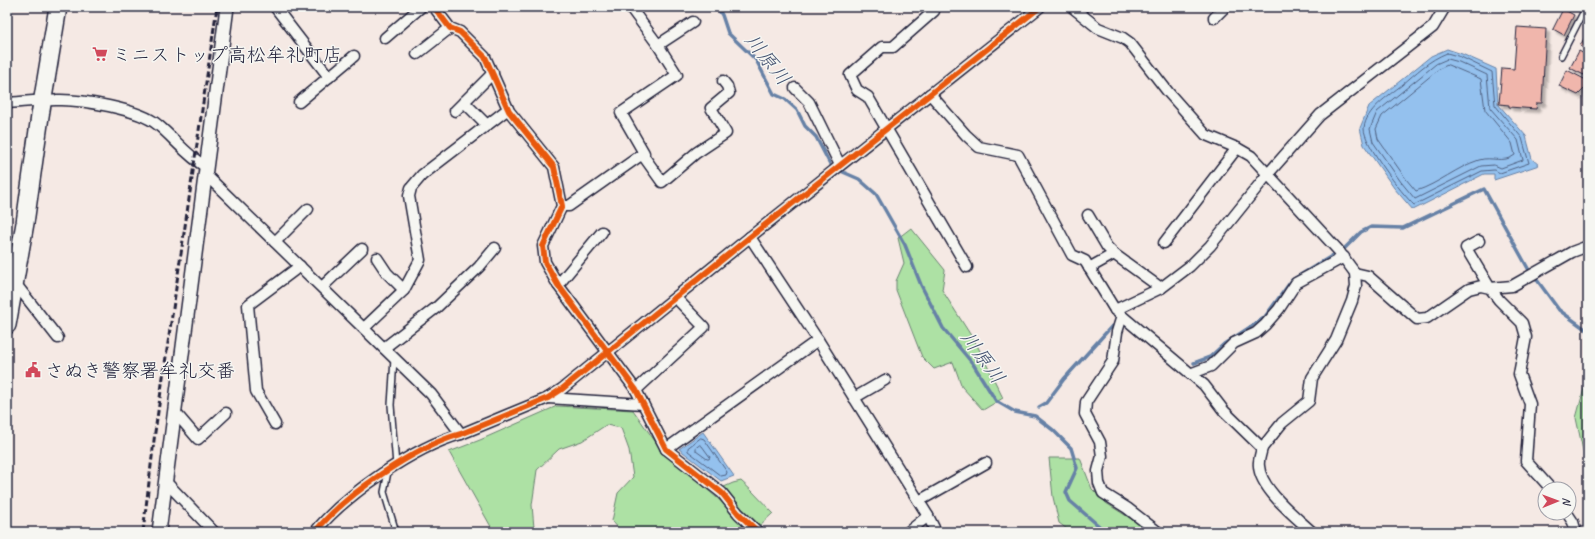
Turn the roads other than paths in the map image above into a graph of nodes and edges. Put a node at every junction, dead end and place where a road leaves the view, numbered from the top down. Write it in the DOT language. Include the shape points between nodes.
graph roads {
  1 [pos="58,7"];
  2 [pos="228,7"];
  3 [pos="274,7"];
  4 [pos="421,7"];
  5 [pos="434,7"];
  6 [pos="630,7"];
  7 [pos="933,7"];
  8 [pos="1040,7"];
  9 [pos="1072,7"];
  10 [pos="1225,7"];
  11 [pos="1445,7"];
  12 [pos="1586,7"];
  13 [pos="1214,18"];
  14 [pos="693,22"];
  15 [pos="450,28"];
  16 [pos="385,38"];
  17 [pos="658,45"];
  18 [pos="417,54"];
  19 [pos="354,56"];
  20 [pos="1561,56"];
  21 [pos="493,73"];
  22 [pos="329,77"];
  23 [pos="723,81"];
  24 [pos="795,88"];
  25 [pos="930,94"];
  26 [pos="42,100"];
  27 [pos="299,102"];
  28 [pos="464,102"];
  29 [pos="7,103"];
  30 [pos="508,109"];
  31 [pos="455,111"];
  32 [pos="487,125"];
  33 [pos="886,129"];
  34 [pos="1237,148"];
  35 [pos="642,154"];
  36 [pos="840,165"];
  37 [pos="206,171"];
  38 [pos="1267,175"];
  39 [pos="562,206"];
  40 [pos="308,209"];
  41 [pos="1088,215"];
  42 [pos="602,232"];
  43 [pos="750,237"];
  44 [pos="1479,241"];
  45 [pos="275,242"];
  46 [pos="1164,243"];
  47 [pos="1588,246"];
  48 [pos="495,248"];
  49 [pos="362,249"];
  50 [pos="1342,253"];
  51 [pos="1114,254"];
  52 [pos="377,258"];
  53 [pos="300,266"];
  54 [pos="967,267"];
  55 [pos="1089,268"];
  56 [pos="1355,273"];
  57 [pos="15,283"];
  58 [pos="558,285"];
  59 [pos="322,287"];
  60 [pos="1161,288"];
  61 [pos="1490,288"];
  62 [pos="404,290"];
  63 [pos="676,298"];
  64 [pos="1118,313"];
  65 [pos="7,325"];
  66 [pos="364,328"];
  67 [pos="58,338"];
  68 [pos="818,340"];
  69 [pos="384,348"];
  70 [pos="608,351"];
  71 [pos="394,358"];
  72 [pos="1190,374"];
  73 [pos="884,380"];
  74 [pos="636,390"];
  75 [pos="548,398"];
  76 [pos="854,398"];
  77 [pos="643,404"];
  78 [pos="174,411"];
  79 [pos="226,413"];
  80 [pos="275,424"];
  81 [pos="461,434"];
  82 [pos="1262,448"];
  83 [pos="666,449"];
  84 [pos="986,463"];
  85 [pos="392,468"];
  86 [pos="165,481"];
  87 [pos="1544,481"];
  88 [pos="919,501"];
  89 [pos="928,516"];
  90 [pos="1572,521"];
  91 [pos="159,532"];
  92 [pos="214,532"];
  93 [pos="315,532"];
  94 [pos="396,532"];
  95 [pos="758,532"];
  96 [pos="908,532"];
  97 [pos="936,532"];
  98 [pos="1158,532"];
  99 [pos="1312,532"];
  100 [pos="1576,532"];
  1 -- 26 [label="highway"];
  2 -- 37 [label="street"];
  3 -- 22 [label="street"];
  4 -- 16 [label="street"];
  5 -- 15 [label="street"];
  6 -- 17 [label="street"];
  7 -- 33 [label="street" via="934,11 893,47 882,47 850,75 857,90 868,97"];
  8 -- 25 [label="street"];
  9 -- 34 [label="street" via="1098,28 1130,43 1206,135"];
  10 -- 13 [label="street"];
  11 -- 38 [label="street" via="1433,27 1320,115"];
  12 -- 20 [label="lane"];
  14 -- 17 [label="street"];
  15 -- 18 [label="street"];
  15 -- 21 [label="street" via="460,32 485,57"];
  17 -- 35 [label="street" via="677,75 621,113 644,152"];
  19 -- 22 [label="street"];
  21 -- 28 [label="street"];
  21 -- 30 [label="street"];
  22 -- 27 [label="street"];
  23 -- 35 [label="street" via="729,93 711,108 726,133 696,153 662,182"];
  24 -- 36 [label="street" via="810,102"];
  25 -- 33 [label="street"];
  25 -- 55 [label="street" via="979,147 1018,155 1072,255 1084,260"];
  26 -- 29 [label="street"];
  26 -- 37 [label="street" via="91,103 139,114 158,125"];
  26 -- 57 [label="highway"];
  28 -- 31 [label="street"];
  28 -- 32 [label="street"];
  30 -- 32 [label="street"];
  30 -- 39 [label="street" via="554,167"];
  32 -- 62 [label="street" via="422,175 411,188 409,196 420,260"];
  33 -- 36 [label="street"];
  33 -- 54 [label="street"];
  34 -- 38 [label="street" via="1252,156"];
  34 -- 46 [label="street"];
  35 -- 39 [label="street" via="569,206"];
  36 -- 43 [label="street"];
  37 -- 45 [label="street"];
  37 -- 78 [label="street"];
  38 -- 50 [label="street"];
  38 -- 60 [label="street" via="1210,246 1190,266"];
  39 -- 58 [label="street" via="544,246 545,262"];
  40 -- 45 [label="street"];
  41 -- 51 [label="street"];
  42 -- 58 [label="street"];
  43 -- 63 [label="street"];
  43 -- 68 [label="street"];
  44 -- 61 [label="street" via="1466,248"];
  45 -- 53 [label="street"];
  47 -- 61 [label="street" via="1572,252 1512,286"];
  48 -- 69 [label="street" via="437,307"];
  49 -- 59 [label="street"];
  50 -- 56 [label="street"];
  50 -- 72 [label="street" via="1296,283 1280,309 1256,333 1234,343 1211,366"];
  51 -- 55 [label="street"];
  51 -- 60 [label="street"];
  52 -- 62 [label="street" via="387,273"];
  53 -- 59 [label="street"];
  53 -- 80 [label="street" via="248,305 256,391"];
  55 -- 64 [label="street"];
  56 -- 61 [label="street" via="1368,276 1417,319 1428,318 1469,289 1481,286"];
  56 -- 82 [label="street" via="1356,286 1352,301 1336,340 1312,378 1309,401 1282,423"];
  57 -- 65 [label="highway"];
  57 -- 67 [label="street"];
  58 -- 70 [label="street"];
  59 -- 66 [label="street"];
  60 -- 64 [label="street"];
  61 -- 87 [label="street" via="1522,323 1526,337 1519,374 1530,404 1526,461"];
  62 -- 66 [label="street"];
  63 -- 70 [label="street"];
  63 -- 74 [label="street" via="704,327"];
  64 -- 72 [label="street"];
  64 -- 98 [label="street" via="1113,361 1086,402 1085,414 1100,442 1102,456 1098,471 1103,493"];
  66 -- 69 [label="street"];
  68 -- 76 [label="street"];
  68 -- 83 [label="street"];
  69 -- 71 [label="street"];
  70 -- 74 [label="street"];
  70 -- 75 [label="street"];
  71 -- 81 [label="street" via="431,394"];
  71 -- 85 [label="lane" via="391,405"];
  72 -- 82 [label="street" via="1204,385 1224,411"];
  73 -- 76 [label="street"];
  74 -- 77 [label="street"];
  75 -- 77 [label="street"];
  75 -- 81 [label="street"];
  76 -- 88 [label="street"];
  77 -- 83 [label="street"];
  78 -- 79 [label="street" via="198,439"];
  78 -- 86 [label="street"];
  81 -- 85 [label="street" via="448,437"];
  82 -- 99 [label="street" via="1259,466 1262,479 1280,503"];
  83 -- 95 [label="street" via="722,492 738,513"];
  84 -- 88 [label="street"];
  85 -- 93 [label="street" via="337,508"];
  85 -- 94 [label="lane" via="384,492"];
  86 -- 91 [label="street"];
  86 -- 92 [label="street"];
  88 -- 89 [label="street"];
  89 -- 96 [label="street"];
  89 -- 97 [label="street"];
  90 -- 100 [label="street"];
}
